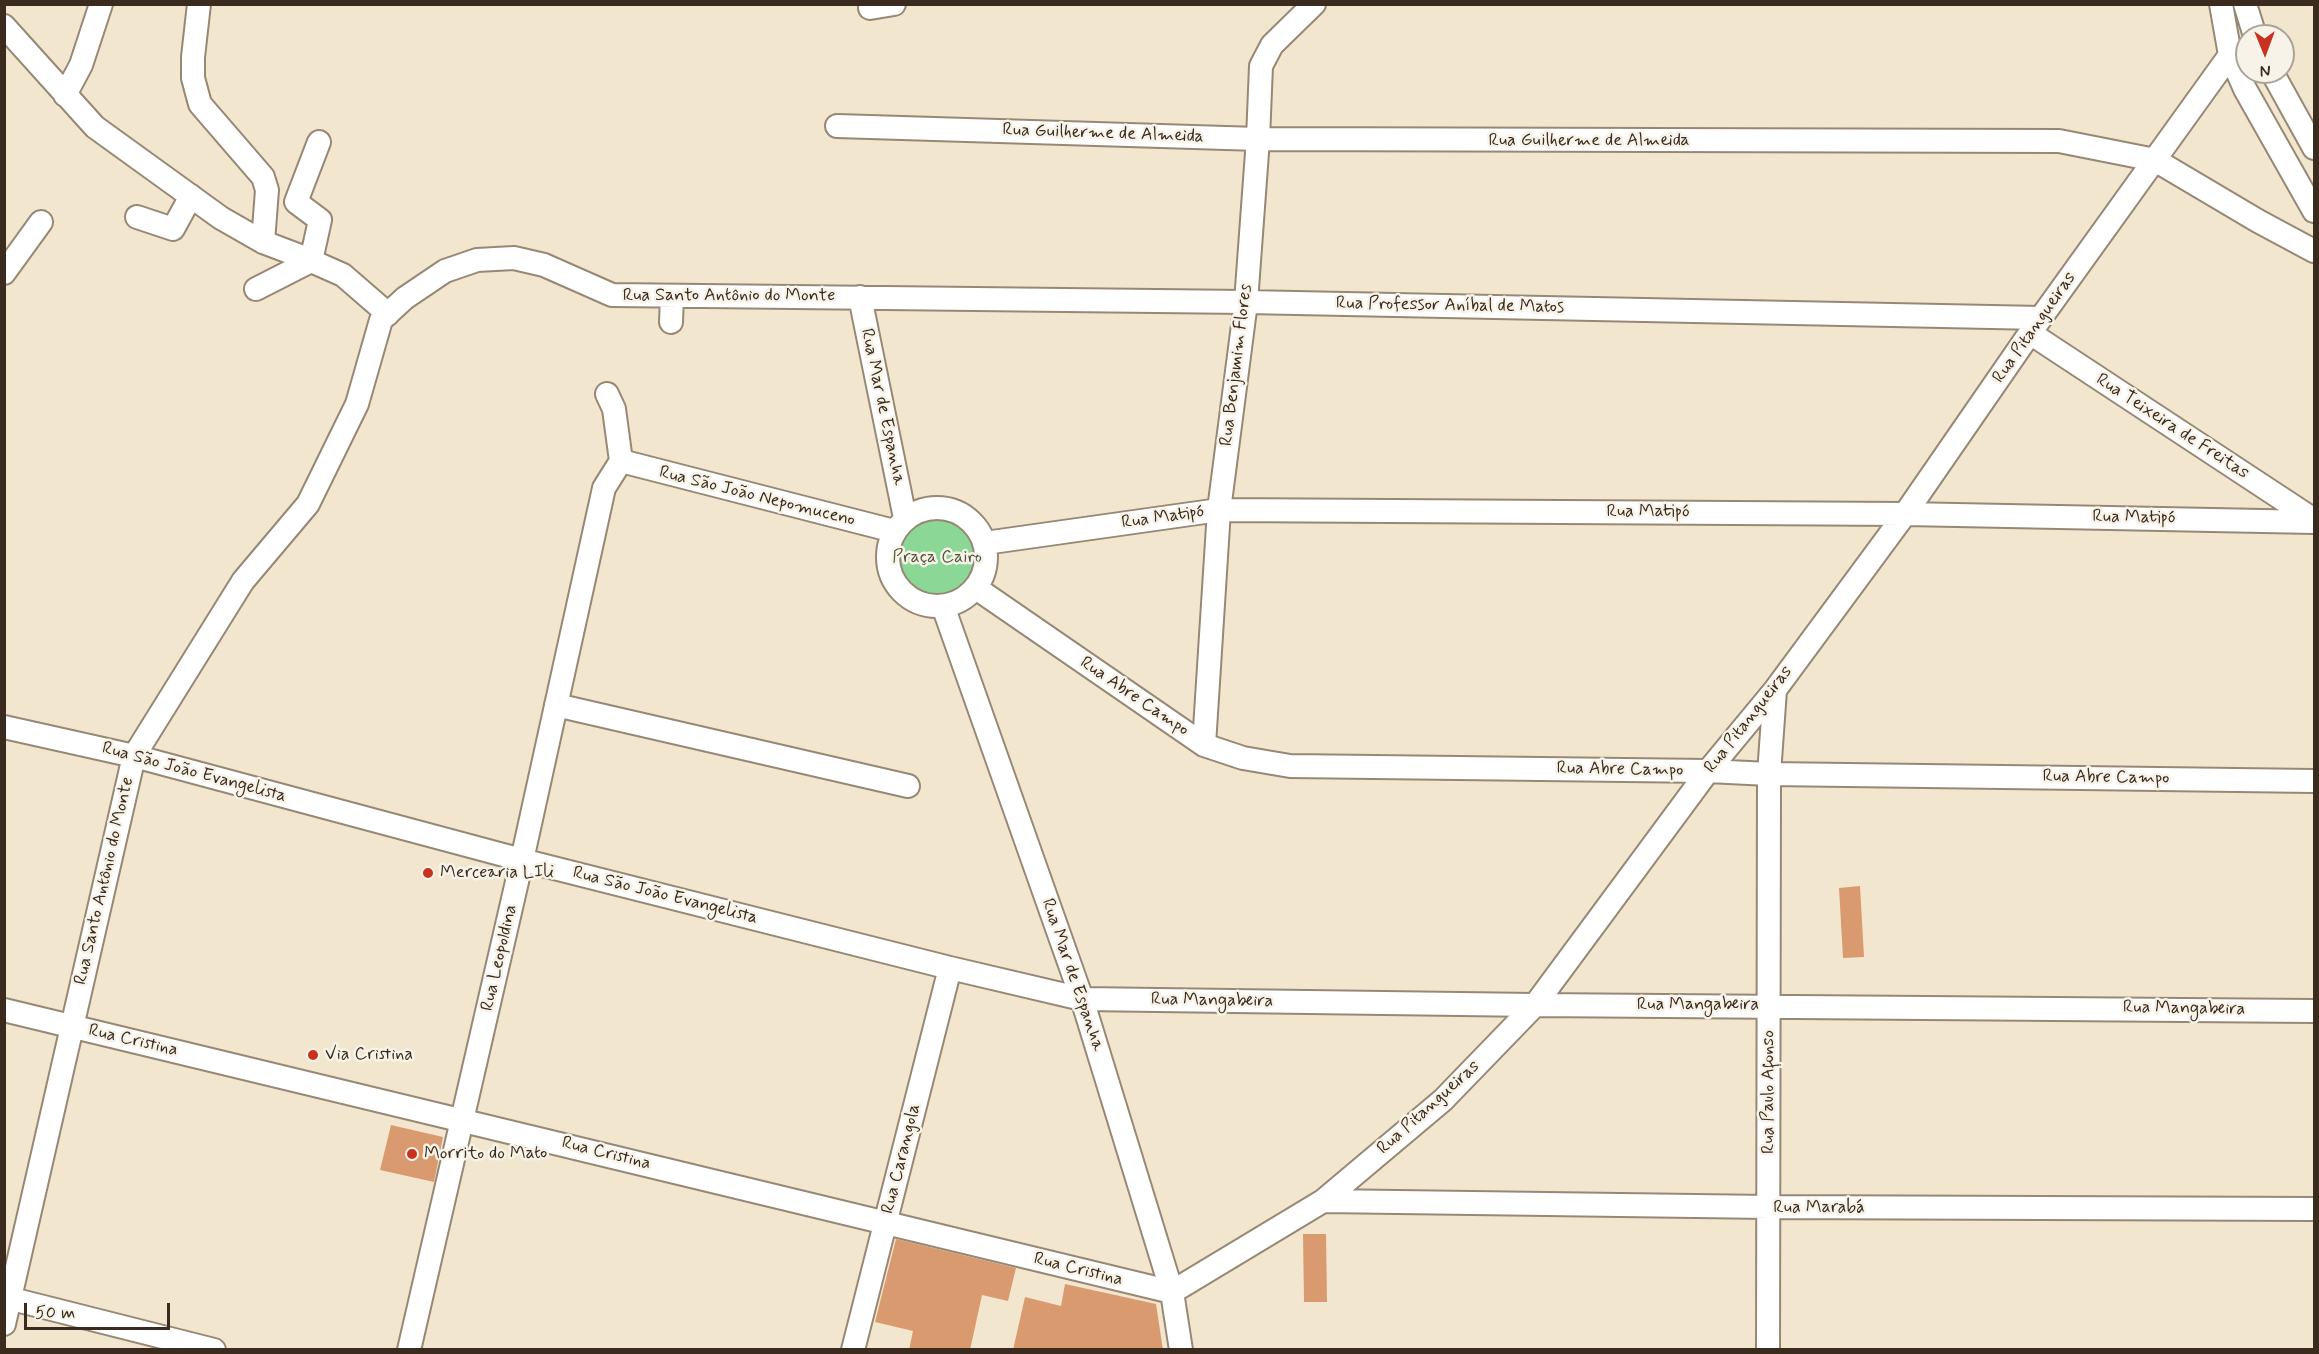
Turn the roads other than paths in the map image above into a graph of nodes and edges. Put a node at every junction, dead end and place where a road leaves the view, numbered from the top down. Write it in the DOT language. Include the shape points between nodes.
graph roads {
  1 [pos="101,4"];
  2 [pos="199,4"];
  3 [pos="894,4"];
  4 [pos="1314,4"];
  5 [pos="2221,4"];
  6 [pos="2245,4"];
  7 [pos="870,8"];
  8 [pos="2251,24"];
  9 [pos="4,26"];
  10 [pos="2230,56"];
  11 [pos="2279,84"];
  12 [pos="65,94"];
  13 [pos="837,126"];
  14 [pos="1258,139"];
  15 [pos="320,142"];
  16 [pos="2314,148"];
  17 [pos="2155,160"];
  18 [pos="191,196"];
  19 [pos="2314,211"];
  20 [pos="137,217"];
  21 [pos="41,222"];
  22 [pos="262,242"];
  23 [pos="2314,251"];
  24 [pos="311,261"];
  25 [pos="4,273"];
  26 [pos="256,289"];
  27 [pos="672,296"];
  28 [pos="860,297"];
  29 [pos="1246,302"];
  30 [pos="388,314"];
  31 [pos="671,322"];
  32 [pos="2035,326"];
  33 [pos="607,394"];
  34 [pos="621,461"];
  35 [pos="1219,510"];
  36 [pos="1905,514"];
  37 [pos="2314,521"];
  38 [pos="900,525"];
  39 [pos="985,543"];
  40 [pos="976,588"];
  41 [pos="944,606"];
  42 [pos="1774,690"];
  43 [pos="556,705"];
  44 [pos="4,727"];
  45 [pos="1204,745"];
  46 [pos="134,756"];
  47 [pos="1708,771"];
  48 [pos="1769,774"];
  49 [pos="2314,781"];
  50 [pos="908,786"];
  51 [pos="522,860"];
  52 [pos="950,968"];
  53 [pos="1082,999"];
  54 [pos="1534,1005"];
  55 [pos="1768,1005"];
  56 [pos="4,1010"];
  57 [pos="2314,1011"];
  58 [pos="72,1027"];
  59 [pos="462,1119"];
  60 [pos="1323,1201"];
  61 [pos="1769,1208"];
  62 [pos="2314,1209"];
  63 [pos="887,1223"];
  64 [pos="1172,1292"];
  65 [pos="8,1298"];
  66 [pos="4,1324"];
  67 [pos="214,1350"];
  68 [pos="409,1350"];
  69 [pos="853,1350"];
  70 [pos="1181,1350"];
  71 [pos="1768,1350"];
  1 -- 12 [label="street" via="81,65"];
  2 -- 22 [label="street" via="193,78 201,104 263,177 267,190"];
  3 -- 7 [label="street"];
  4 -- 14 [label="street, Rua Benjamim Flores" via="1272,45 1261,66"];
  5 -- 10 [label="street"];
  6 -- 8 [label="street"];
  9 -- 12 [label="street"];
  10 -- 17 [label="street, Rua Pitangueiras"];
  10 -- 19 [label="street"];
  11 -- 16 [label="street"];
  12 -- 18 [label="street" via="95,127"];
  13 -- 14 [label="street, Rua Guilherme de Almeida"];
  14 -- 17 [label="street, Rua Guilherme de Almeida" via="2059,141"];
  14 -- 29 [label="street, Rua Benjamim Flores"];
  15 -- 24 [label="street" via="296,202 320,220"];
  17 -- 23 [label="street, Rua Guilherme de Almeida"];
  17 -- 32 [label="street, Rua Pitangueiras"];
  18 -- 20 [label="street" via="173,229"];
  18 -- 22 [label="street"];
  21 -- 25 [label="street"];
  22 -- 24 [label="street"];
  24 -- 26 [label="street"];
  24 -- 30 [label="street" via="343,275"];
  27 -- 28 [label="street, Rua Santo Antônio do Monte"];
  27 -- 30 [label="street, Rua Santo Antônio do Monte" via="612,295 544,265 514,258 477,260 446,271"];
  27 -- 31 [label="street"];
  28 -- 29 [label="street, Rua Professor Aníbal de Matos"];
  28 -- 38 [label="street, Rua Mar de Espanha"];
  29 -- 32 [label="street, Rua Professor Aníbal de Matos"];
  29 -- 35 [label="street, Rua Benjamim Flores"];
  30 -- 46 [label="street, Rua Santo Antônio do Monte" via="381,320 357,404 308,504 243,581"];
  32 -- 36 [label="street, Rua Pitangueiras"];
  32 -- 37 [label="street, Rua Teixeira de Freitas"];
  33 -- 34 [label="street" via="614,409"];
  34 -- 38 [label="street, Rua São João Nepomuceno"];
  34 -- 43 [label="street, Rua Leopoldina" via="604,488"];
  35 -- 36 [label="street, Rua Matipó"];
  35 -- 39 [label="street, Rua Matipó"];
  35 -- 45 [label="street, Rua Benjamim Flores"];
  36 -- 37 [label="street, Rua Matipó"];
  36 -- 42 [label="street, Rua Pitangueiras"];
  38 -- 39 [label="street" via="920,510 952,510 978,529"];
  38 -- 41 [label="street" via="888,544 889,572 895,584 916,602"];
  39 -- 40 [label="street" via="986,565"];
  40 -- 41 [label="street" via="958,602"];
  40 -- 45 [label="street, Rua Abre Campo"];
  41 -- 53 [label="street, Rua Mar de Espanha"];
  42 -- 47 [label="street, Rua Pitangueiras"];
  42 -- 48 [label="street, Rua Paulo Afonso"];
  43 -- 50 [label="street"];
  43 -- 51 [label="street, Rua Leopoldina"];
  44 -- 46 [label="street, Rua São João Evangelista"];
  45 -- 47 [label="street, Rua Abre Campo" via="1243,758 1290,766"];
  46 -- 51 [label="street, Rua São João Evangelista"];
  46 -- 58 [label="street, Rua Santo Antônio do Monte"];
  47 -- 48 [label="street, Rua Abre Campo"];
  47 -- 54 [label="street, Rua Pitangueiras"];
  48 -- 49 [label="street, Rua Abre Campo"];
  48 -- 55 [label="street, Rua Paulo Afonso"];
  51 -- 52 [label="street, Rua São João Evangelista"];
  51 -- 59 [label="street, Rua Leopoldina"];
  52 -- 53 [label="street, Rua São João Evangelista"];
  52 -- 63 [label="street, Rua Carangola"];
  53 -- 54 [label="street, Rua Mangabeira"];
  53 -- 64 [label="street, Rua Mar de Espanha"];
  54 -- 55 [label="street, Rua Mangabeira"];
  54 -- 60 [label="street, Rua Pitangueiras" via="1443,1100"];
  55 -- 57 [label="street, Rua Mangabeira"];
  55 -- 61 [label="street, Rua Paulo Afonso"];
  56 -- 58 [label="street, Rua Cristina"];
  58 -- 59 [label="street, Rua Cristina"];
  58 -- 65 [label="street, Rua Santo Antônio do Monte"];
  59 -- 63 [label="street, Rua Cristina"];
  59 -- 68 [label="street, Rua Leopoldina"];
  60 -- 61 [label="street, Rua Marabá"];
  60 -- 64 [label="street, Rua Pitangueiras"];
  61 -- 62 [label="street, Rua Marabá"];
  61 -- 71 [label="street, Rua Paulo Afonso"];
  63 -- 64 [label="street, Rua Cristina"];
  63 -- 69 [label="street, Rua Carangola"];
  64 -- 70 [label="street, Rua Mar de Espanha"];
  65 -- 66 [label="street, Rua Santo Antônio do Monte"];
  65 -- 67 [label="street"];
}
